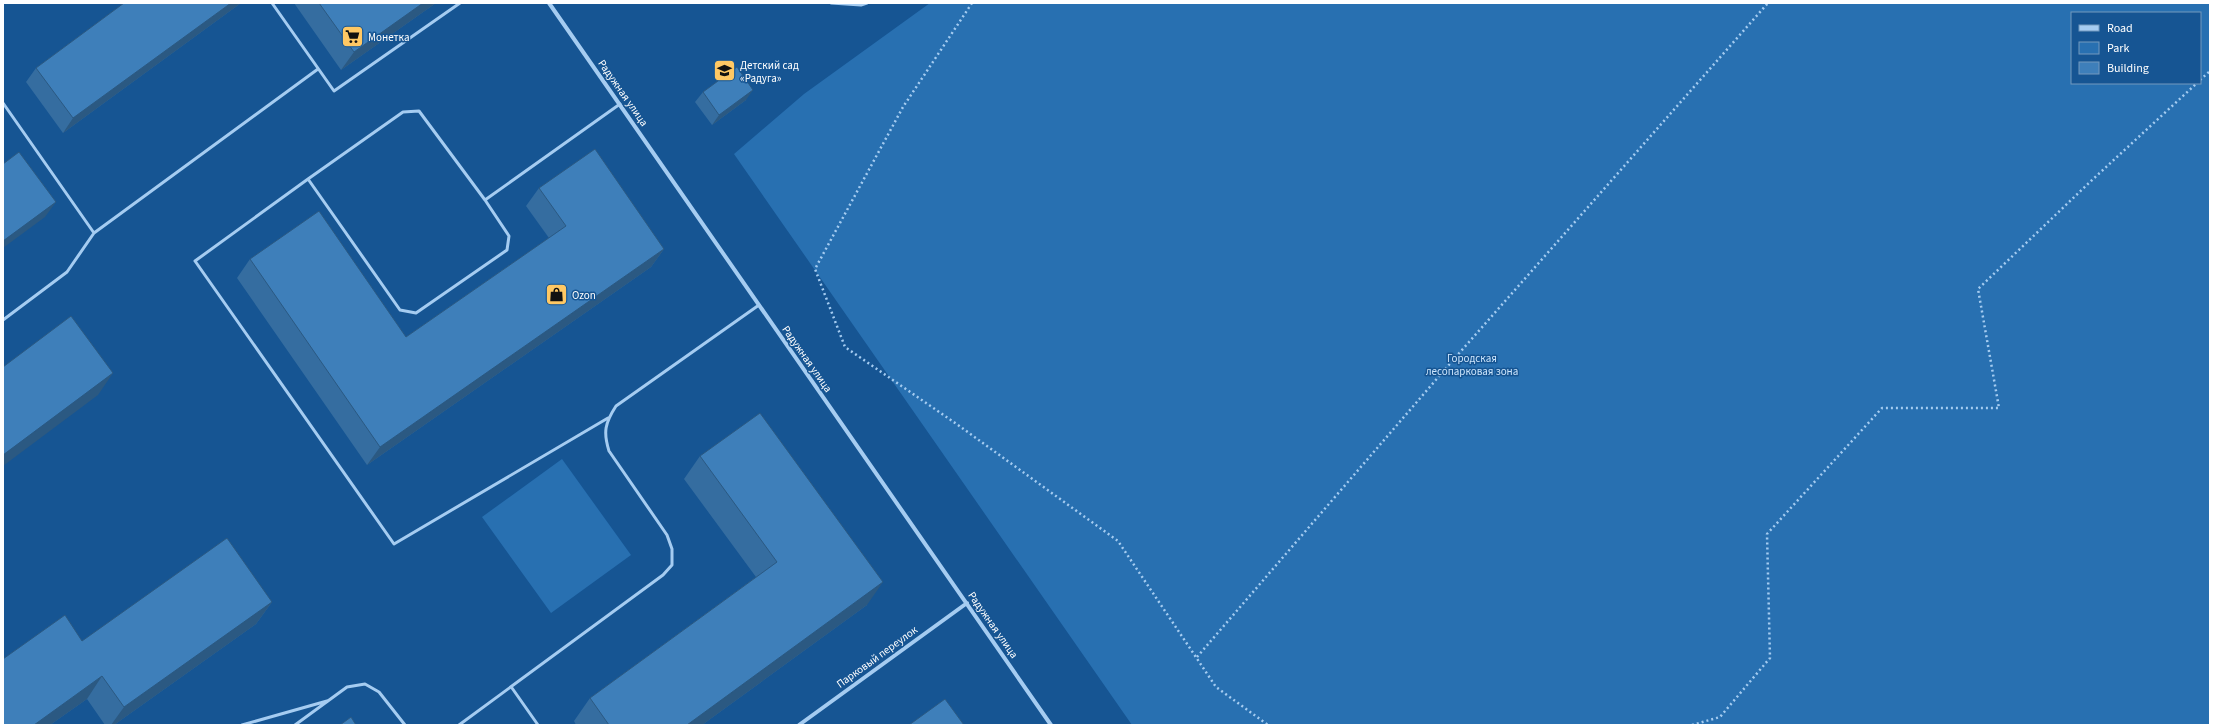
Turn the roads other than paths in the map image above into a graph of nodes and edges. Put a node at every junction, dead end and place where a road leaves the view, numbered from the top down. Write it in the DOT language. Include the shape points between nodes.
graph roads {
  1 [pos="272,3"];
  2 [pos="460,3"];
  3 [pos="549,3"];
  4 [pos="831,3"];
  5 [pos="867,3"];
  6 [pos="318,69"];
  7 [pos="3,103"];
  8 [pos="620,104"];
  9 [pos="308,179"];
  10 [pos="485,200"];
  11 [pos="94,233"];
  12 [pos="759,305"];
  13 [pos="3,320"];
  14 [pos="608,418"];
  15 [pos="967,603"];
  16 [pos="512,688"];
  17 [pos="329,701"];
  18 [pos="242,725"];
  19 [pos="295,725"];
  20 [pos="405,725"];
  21 [pos="459,725"];
  22 [pos="538,725"];
  23 [pos="799,725"];
  24 [pos="1051,725"];
  1 -- 6 [label="lane"];
  2 -- 6 [label="lane" via="334,91"];
  3 -- 8 [label="street, Радужная улица"];
  4 -- 5 [label="lane"];
  6 -- 11 [label="lane"];
  7 -- 11 [label="lane"];
  8 -- 10 [label="lane"];
  8 -- 12 [label="street, Радужная улица"];
  9 -- 10 [label="lane" via="403,112 419,111"];
  9 -- 10 [label="lane" via="400,310 416,313 507,250 509,236"];
  9 -- 14 [label="lane" via="195,261 394,544"];
  11 -- 13 [label="lane" via="67,272"];
  12 -- 14 [label="lane" via="616,406"];
  12 -- 15 [label="street, Радужная улица"];
  14 -- 16 [label="lane" via="604,436 609,452 667,535 672,549 672,565 663,575"];
  15 -- 23 [label="street, Парковый переулок"];
  15 -- 24 [label="street, Радужная улица"];
  16 -- 21 [label="lane"];
  16 -- 22 [label="lane"];
  17 -- 18 [label="lane"];
  17 -- 19 [label="lane"];
  17 -- 20 [label="lane" via="347,687 365,684 379,692"];
}
